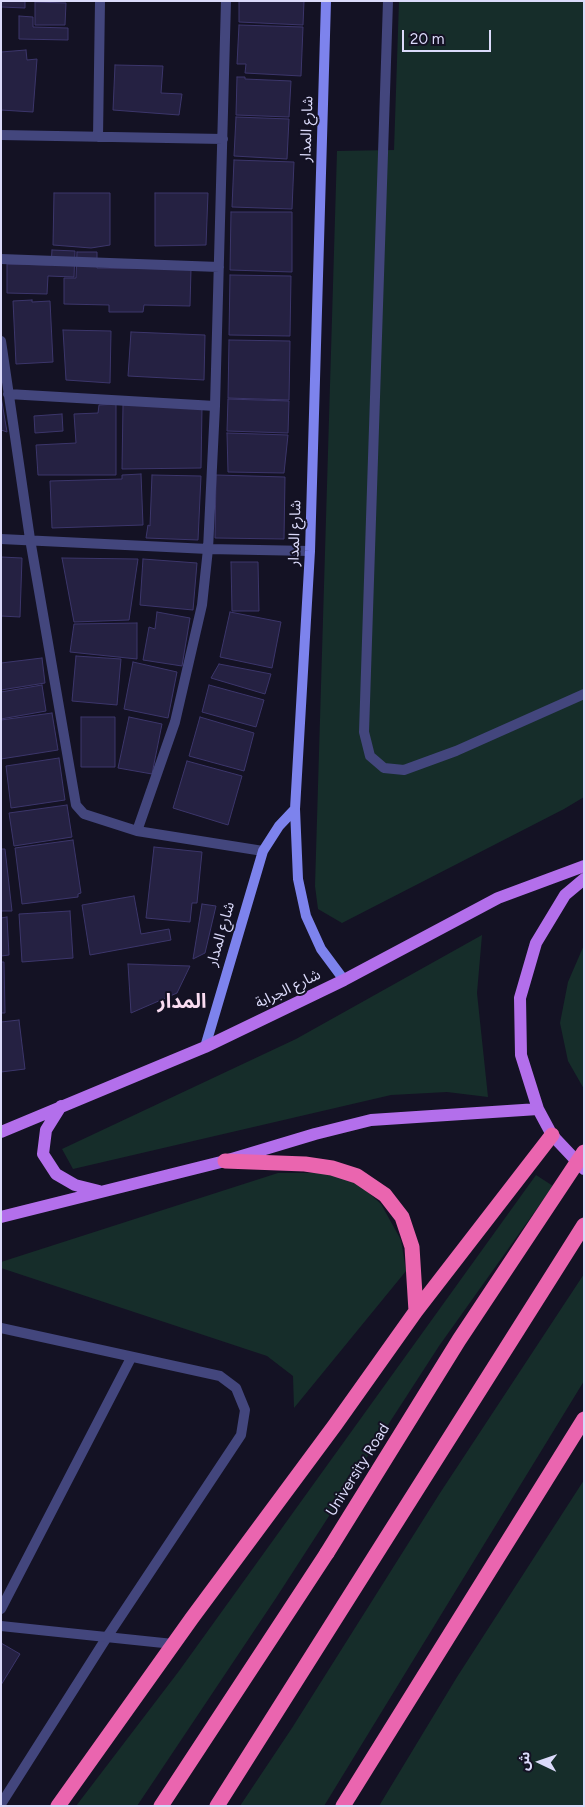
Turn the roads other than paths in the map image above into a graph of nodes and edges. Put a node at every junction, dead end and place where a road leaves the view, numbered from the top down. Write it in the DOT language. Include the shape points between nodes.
graph roads {
  1 [pos="100,1"];
  2 [pos="226,1"];
  3 [pos="326,1"];
  4 [pos="388,1"];
  5 [pos="1,135"];
  6 [pos="98,137"];
  7 [pos="223,139"];
  8 [pos="1,259"];
  9 [pos="219,267"];
  10 [pos="1,341"];
  11 [pos="8,394"];
  12 [pos="215,406"];
  13 [pos="1,539"];
  14 [pos="30,539"];
  15 [pos="208,550"];
  16 [pos="310,551"];
  17 [pos="584,694"];
  18 [pos="295,809"];
  19 [pos="138,831"];
  20 [pos="263,851"];
  21 [pos="584,866"];
  22 [pos="584,879"];
  23 [pos="344,980"];
  24 [pos="205,1047"];
  25 [pos="61,1106"];
  26 [pos="538,1109"];
  27 [pos="1,1132"];
  28 [pos="552,1135"];
  29 [pos="584,1152"];
  30 [pos="225,1161"];
  31 [pos="584,1169"];
  32 [pos="100,1191"];
  33 [pos="1,1218"];
  34 [pos="584,1225"];
  35 [pos="416,1311"];
  36 [pos="1,1328"];
  37 [pos="131,1358"];
  38 [pos="584,1419"];
  39 [pos="584,1433"];
  40 [pos="553,1465"];
  41 [pos="1,1609"];
  42 [pos="1,1626"];
  43 [pos="107,1637"];
  44 [pos="173,1644"];
  45 [pos="1,1804"];
  46 [pos="58,1806"];
  47 [pos="161,1806"];
  48 [pos="217,1806"];
  49 [pos="343,1806"];
  1 -- 6 [label="street"];
  2 -- 7 [label="street"];
  3 -- 16 [label="street, شارع المدار"];
  4 -- 17 [label="street" via="364,732 370,756 384,768 404,770 456,751"];
  5 -- 6 [label="street"];
  6 -- 7 [label="street"];
  7 -- 9 [label="street"];
  8 -- 9 [label="street"];
  9 -- 12 [label="street"];
  10 -- 11 [label="street"];
  11 -- 12 [label="street"];
  11 -- 14 [label="street"];
  12 -- 15 [label="street"];
  13 -- 14 [label="street"];
  14 -- 15 [label="street"];
  14 -- 19 [label="street" via="76,805 84,814"];
  15 -- 16 [label="street"];
  15 -- 19 [label="street" via="202,605 175,722"];
  16 -- 18 [label="street, شارع المدار"];
  18 -- 20 [label="street, شارع المدار"];
  18 -- 23 [label="street" via="298,879 306,916 321,949"];
  19 -- 20 [label="street"];
  20 -- 24 [label="street, شارع المدار"];
  21 -- 23 [label="main road, شارع الجرابة" via="498,898"];
  22 -- 26 [label="main road" via="565,895 536,943 520,998 521,1055"];
  23 -- 24 [label="main road, شارع الجرابة"];
  24 -- 25 [label="main road, شارع الجرابة"];
  25 -- 27 [label="main road, شارع الجرابة"];
  25 -- 32 [label="main road" via="46,1130 43,1154 56,1174 75,1185"];
  26 -- 28 [label="main road"];
  26 -- 30 [label="main road" via="371,1120"];
  28 -- 31 [label="main road"];
  28 -- 35 [label="highway"];
  29 -- 47 [label="highway, University Road, bridge" via="459,1340 327,1553"];
  30 -- 32 [label="main road"];
  30 -- 35 [label="highway" via="332,1168 358,1176 385,1195 402,1217 412,1247"];
  32 -- 33 [label="main road"];
  34 -- 48 [label="highway"];
  35 -- 44 [label="highway"];
  36 -- 37 [label="street"];
  37 -- 41 [label="street"];
  37 -- 43 [label="street" via="220,1376 236,1388 245,1410 241,1435"];
  38 -- 40 [label="highway"];
  39 -- 40 [label="highway"];
  40 -- 49 [label="highway"];
  42 -- 43 [label="street"];
  43 -- 44 [label="street"];
  43 -- 45 [label="street"];
  44 -- 46 [label="highway"];
}
